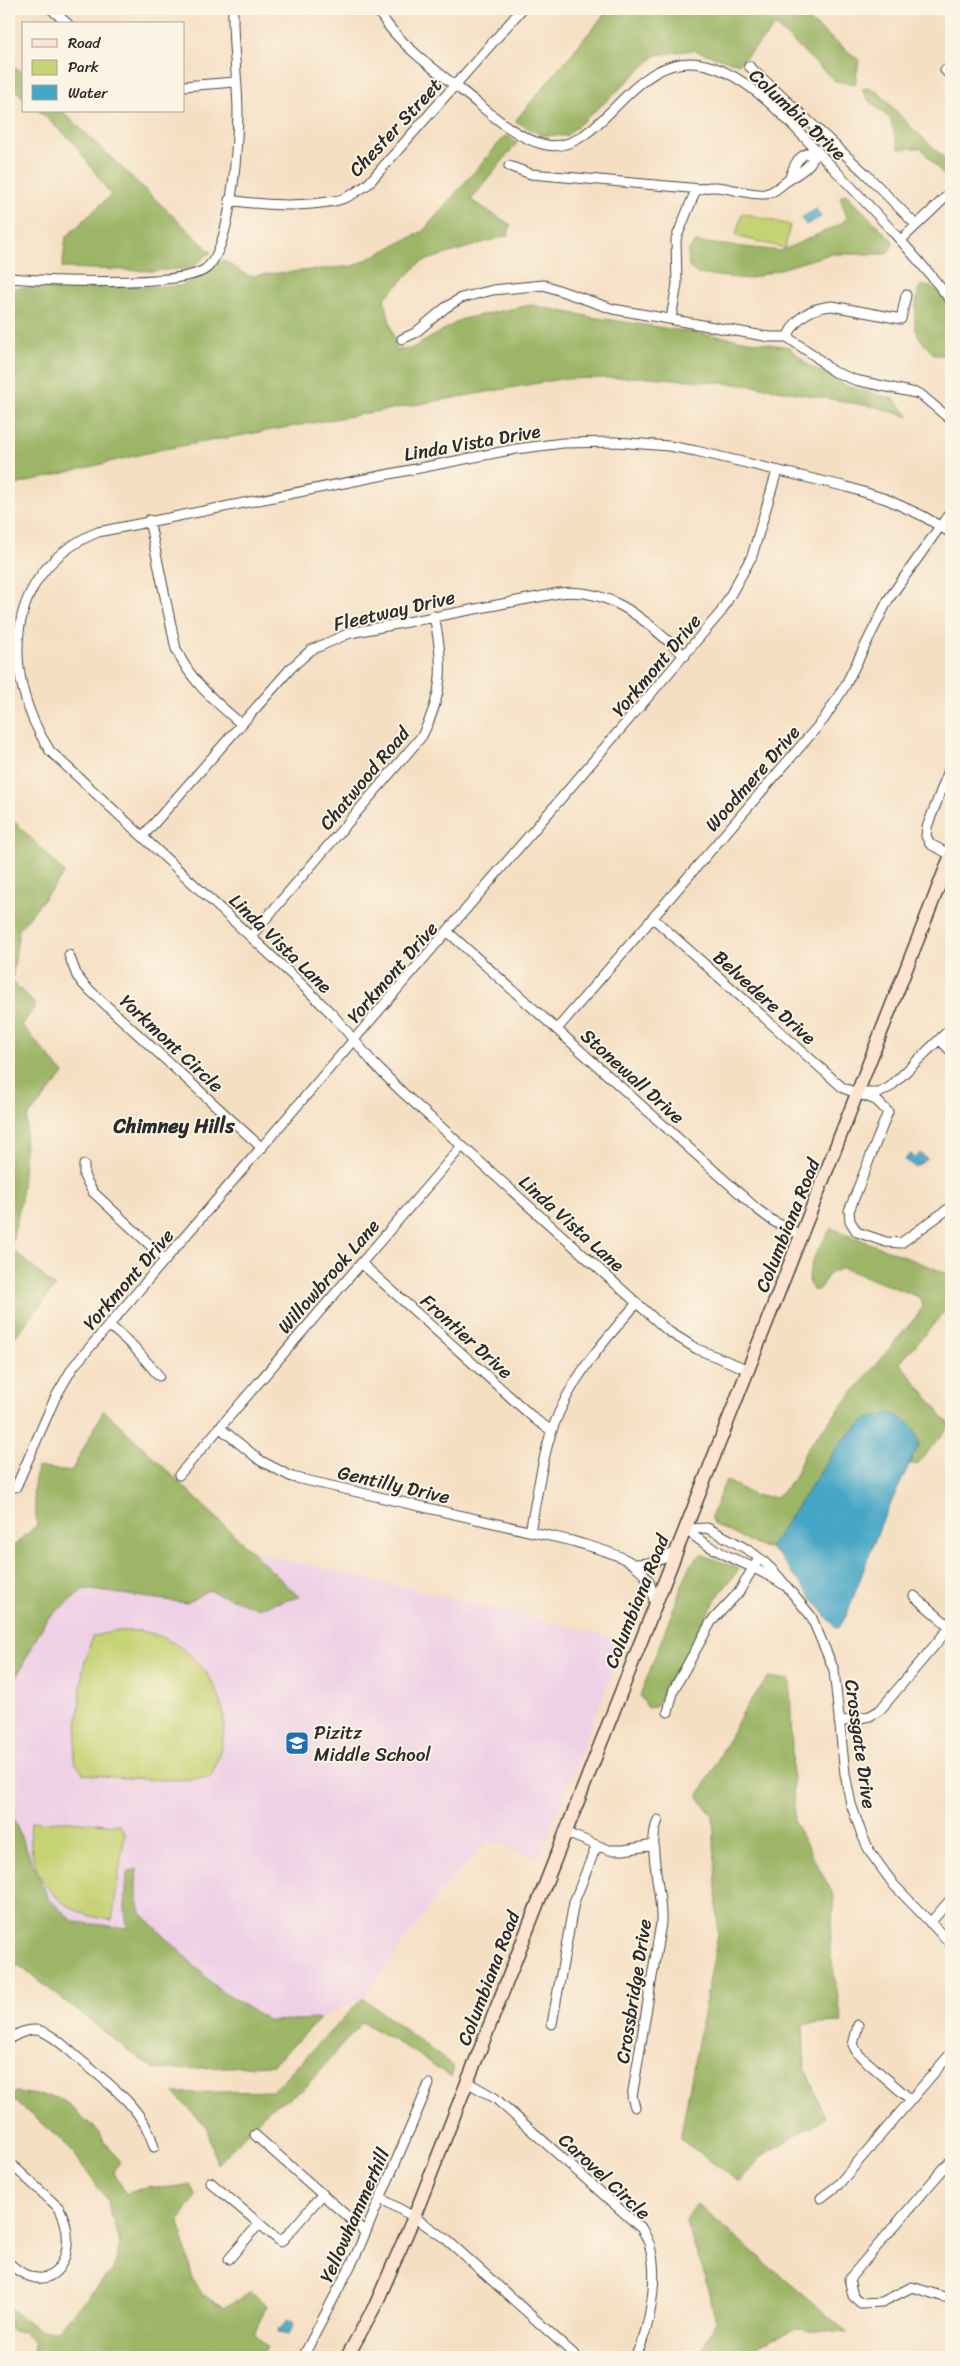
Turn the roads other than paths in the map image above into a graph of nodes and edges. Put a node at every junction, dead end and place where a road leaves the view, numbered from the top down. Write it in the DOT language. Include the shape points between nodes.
graph roads {
  1 [pos="51,9"];
  2 [pos="233,9"];
  3 [pos="378,9"];
  4 [pos="522,9"];
  5 [pos="66,22"];
  6 [pos="749,66"];
  7 [pos="235,82"];
  8 [pos="185,86"];
  9 [pos="455,86"];
  10 [pos="816,150"];
  11 [pos="509,166"];
  12 [pos="701,189"];
  13 [pos="951,196"];
  14 [pos="229,200"];
  15 [pos="916,225"];
  16 [pos="901,240"];
  17 [pos="9,278"];
  18 [pos="906,295"];
  19 [pos="951,301"];
  20 [pos="671,320"];
  21 [pos="787,337"];
  22 [pos="402,339"];
  23 [pos="951,420"];
  24 [pos="777,471"];
  25 [pos="951,511"];
  26 [pos="149,520"];
  27 [pos="941,527"];
  28 [pos="951,533"];
  29 [pos="21,603"];
  30 [pos="434,616"];
  31 [pos="686,656"];
  32 [pos="242,724"];
  33 [pos="951,766"];
  34 [pos="143,836"];
  35 [pos="951,855"];
  36 [pos="653,918"];
  37 [pos="448,932"];
  38 [pos="251,936"];
  39 [pos="69,956"];
  40 [pos="951,1028"];
  41 [pos="557,1029"];
  42 [pos="354,1040"];
  43 [pos="940,1040"];
  44 [pos="951,1051"];
  45 [pos="859,1094"];
  46 [pos="462,1146"];
  47 [pos="262,1148"];
  48 [pos="84,1164"];
  49 [pos="951,1207"];
  50 [pos="803,1236"];
  51 [pos="166,1260"];
  52 [pos="361,1263"];
  53 [pos="637,1303"];
  54 [pos="109,1325"];
  55 [pos="749,1370"];
  56 [pos="159,1376"];
  57 [pos="219,1427"];
  58 [pos="552,1431"];
  59 [pos="179,1475"];
  60 [pos="16,1487"];
  61 [pos="686,1529"];
  62 [pos="530,1531"];
  63 [pos="678,1550"];
  64 [pos="760,1556"];
  65 [pos="634,1564"];
  66 [pos="754,1567"];
  67 [pos="787,1587"];
  68 [pos="914,1596"];
  69 [pos="655,1604"];
  70 [pos="951,1627"];
  71 [pos="668,1712"];
  72 [pos="839,1722"];
  73 [pos="658,1820"];
  74 [pos="564,1832"];
  75 [pos="654,1845"];
  76 [pos="596,1846"];
  77 [pos="951,1899"];
  78 [pos="930,1923"];
  79 [pos="951,1944"];
  80 [pos="552,2024"];
  81 [pos="858,2025"];
  82 [pos="9,2039"];
  83 [pos="951,2053"];
  84 [pos="467,2082"];
  85 [pos="429,2084"];
  86 [pos="910,2100"];
  87 [pos="635,2107"];
  88 [pos="255,2135"];
  89 [pos="154,2147"];
  90 [pos="951,2160"];
  91 [pos="9,2162"];
  92 [pos="210,2182"];
  93 [pos="323,2194"];
  94 [pos="380,2198"];
  95 [pos="821,2198"];
  96 [pos="414,2217"];
  97 [pos="259,2224"];
  98 [pos="365,2232"];
  99 [pos="229,2259"];
  100 [pos="9,2263"];
  101 [pos="951,2299"];
  102 [pos="304,2357"];
  103 [pos="347,2357"];
  104 [pos="577,2357"];
  105 [pos="635,2357"];
  1 -- 5 [label="street"];
  2 -- 7 [label="street"];
  3 -- 9 [label="street, Columbia Drive" via="382,19 407,44"];
  4 -- 9 [label="street, Chester Street"];
  6 -- 15 [label="street"];
  7 -- 8 [label="street"];
  7 -- 14 [label="street" via="238,114"];
  9 -- 10 [label="street, Columbia Drive" via="524,136 542,144 561,145 592,129 650,76 670,65 695,62 720,69 752,88"];
  9 -- 14 [label="street, Chester Street" via="368,184 354,194 334,201 268,204"];
  10 -- 12 [label="street" via="803,153 789,180 780,188 764,194"];
  10 -- 16 [label="street, Columbia Drive"];
  11 -- 12 [label="street" via="531,174"];
  12 -- 20 [label="street" via="693,197 676,239 677,277"];
  13 -- 15 [label="street" via="949,194"];
  14 -- 17 [label="street" via="223,240 214,260 205,270 191,275 155,280"];
  15 -- 16 [label="street"];
  16 -- 19 [label="street, Columbia Drive"];
  18 -- 21 [label="street" via="901,319 832,306 820,307 797,319"];
  20 -- 21 [label="street"];
  20 -- 22 [label="street" via="614,309 544,285 526,286 461,298"];
  21 -- 23 [label="street" via="832,371 920,394"];
  24 -- 26 [label="street, Linda Vista Drive" via="669,446 563,443 516,449"];
  24 -- 27 [label="street, Linda Vista Drive" via="886,499"];
  24 -- 31 [label="street, Yorkmont Drive" via="760,534 744,575 721,612"];
  25 -- 27 [label="street, Woodmere Drive"];
  26 -- 29 [label="street, Linda Vista Drive" via="98,532 61,551 38,573"];
  26 -- 32 [label="street" via="171,632 180,658 195,682"];
  27 -- 28 [label="street, Linda Vista Drive"];
  27 -- 36 [label="street, Woodmere Drive" via="888,600 845,686 824,718"];
  29 -- 34 [label="street, Linda Vista Lane" via="12,630 10,663 11,679 22,712 50,751"];
  30 -- 31 [label="street, Fleetway Drive" via="559,593 590,593 625,607"];
  30 -- 32 [label="street, Fleetway Drive" via="350,633 324,644 296,663"];
  30 -- 38 [label="street, Chatwood Road" via="440,644 440,680 433,711 422,736"];
  31 -- 37 [label="street, Yorkmont Drive"];
  32 -- 34 [label="street, Fleetway Drive"];
  33 -- 35 [label="street" via="926,836 930,844"];
  34 -- 38 [label="street, Linda Vista Lane"];
  35 -- 45 [label="main road, Columbiana Road"];
  36 -- 41 [label="street, Woodmere Drive"];
  36 -- 45 [label="street, Belvedere Drive" via="819,1068 843,1088"];
  37 -- 41 [label="street, Stonewall Drive"];
  37 -- 42 [label="street, Yorkmont Drive"];
  38 -- 42 [label="street, Linda Vista Lane" via="318,1000"];
  39 -- 47 [label="street, Yorkmont Circle" via="84,985"];
  40 -- 43 [label="street"];
  41 -- 50 [label="street, Stonewall Drive" via="757,1209"];
  42 -- 46 [label="street, Linda Vista Lane" via="393,1083"];
  42 -- 47 [label="street, Yorkmont Drive"];
  43 -- 44 [label="street"];
  43 -- 45 [label="street" via="890,1087 879,1093"];
  45 -- 49 [label="street, Belvedere Drive" via="876,1100 888,1112 850,1211 850,1221 858,1232 886,1242 901,1243"];
  45 -- 50 [label="main road, Columbiana Road"];
  46 -- 52 [label="street, Willowbrook Lane"];
  46 -- 53 [label="street, Linda Vista Lane"];
  47 -- 51 [label="street, Yorkmont Drive"];
  48 -- 51 [label="street" via="84,1176 93,1192"];
  50 -- 55 [label="main road, Columbiana Road"];
  51 -- 54 [label="street, Yorkmont Drive"];
  52 -- 57 [label="street, Willowbrook Lane"];
  52 -- 58 [label="street, Frontier Drive"];
  53 -- 55 [label="street, Linda Vista Lane" via="685,1343"];
  53 -- 58 [label="street" via="582,1369"];
  54 -- 56 [label="street"];
  54 -- 60 [label="street, Yorkmont Drive" via="60,1386"];
  55 -- 61 [label="main road, Columbiana Road"];
  57 -- 59 [label="street"];
  57 -- 62 [label="street, Gentilly Drive" via="261,1461 292,1477"];
  58 -- 62 [label="street"];
  61 -- 63 [label="main road, Columbiana Road"];
  61 -- 64 [label="street, Crossgate Drive" via="707,1528"];
  61 -- 66 [label="street, Crossgate Drive" via="700,1542"];
  62 -- 65 [label="street, Gentilly Drive" via="597,1548"];
  63 -- 65 [label="street, Gentilly Drive" via="661,1561"];
  63 -- 69 [label="main road, Columbiana Road"];
  64 -- 66 [label="street"];
  64 -- 67 [label="street, Crossgate Drive"];
  65 -- 69 [label="street, Gentilly Drive" via="650,1582"];
  66 -- 67 [label="street, Crossgate Drive"];
  66 -- 71 [label="street" via="739,1592 711,1622 674,1689"];
  67 -- 72 [label="street, Crossgate Drive" via="811,1616 834,1670"];
  68 -- 70 [label="street"];
  69 -- 74 [label="main road, Columbiana Road"];
  70 -- 72 [label="street" via="880,1710 870,1716"];
  72 -- 78 [label="street, Crossgate Drive" via="848,1789 862,1835 881,1869"];
  73 -- 75 [label="street, Crossbridge Drive"];
  74 -- 76 [label="street"];
  74 -- 84 [label="main road, Columbiana Road"];
  75 -- 76 [label="street" via="624,1850"];
  75 -- 87 [label="street, Crossbridge Drive" via="661,1923 632,2097"];
  76 -- 80 [label="street" via="574,1902"];
  77 -- 78 [label="street"];
  78 -- 79 [label="street, Crossgate Drive"];
  81 -- 86 [label="street" via="853,2045 858,2054"];
  82 -- 89 [label="street" via="33,2030 59,2042 124,2098 151,2133"];
  83 -- 86 [label="street"];
  84 -- 96 [label="main road, Columbiana Road"];
  84 -- 105 [label="street, Carovel Circle" via="495,2098 642,2229 650,2247 653,2271 644,2340"];
  85 -- 94 [label="street, Yellowhammerhill"];
  86 -- 95 [label="street" via="838,2185"];
  88 -- 93 [label="street"];
  90 -- 101 [label="street" via="850,2280 853,2296 861,2303 882,2302 912,2287"];
  91 -- 100 [label="street" via="59,2208 68,2237 63,2261 53,2274 38,2280 18,2272"];
  92 -- 97 [label="street"];
  93 -- 97 [label="street" via="281,2242"];
  93 -- 98 [label="street"];
  94 -- 96 [label="street"];
  94 -- 98 [label="street, Yellowhammerhill"];
  96 -- 103 [label="main road, Columbiana Road" via="376,2304"];
  96 -- 104 [label="street" via="446,2239"];
  97 -- 99 [label="street"];
  98 -- 102 [label="street, Yellowhammerhill"];
}
